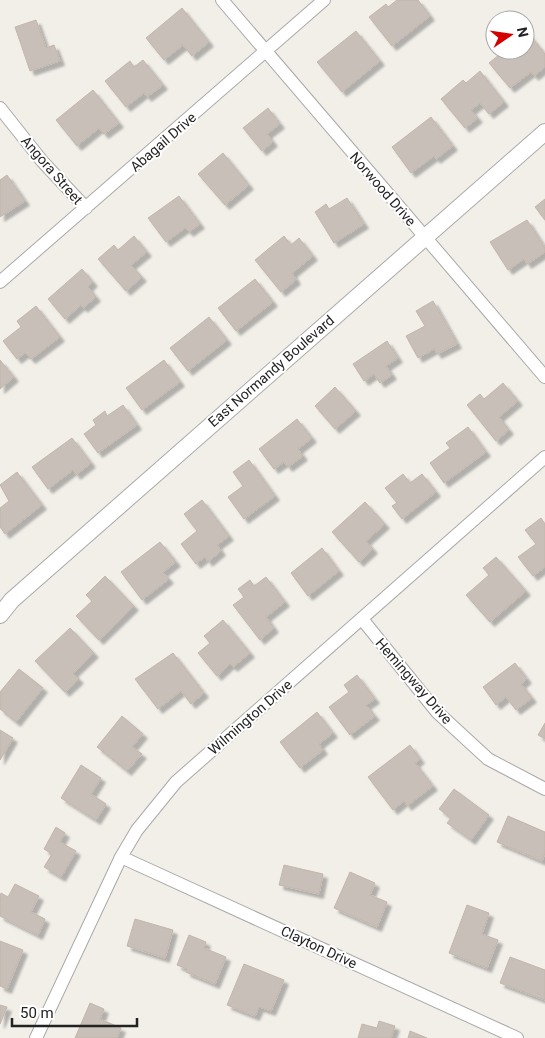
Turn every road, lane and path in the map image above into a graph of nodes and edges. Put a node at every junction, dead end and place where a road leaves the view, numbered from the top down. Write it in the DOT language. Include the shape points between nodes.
graph roads {
  1 [pos="222,0"];
  2 [pos="324,0"];
  3 [pos="265,53"];
  4 [pos="0,108"];
  5 [pos="545,132"];
  6 [pos="86,208"];
  7 [pos="424,236"];
  8 [pos="0,282"];
  9 [pos="545,377"];
  10 [pos="545,457"];
  11 [pos="0,615"];
  12 [pos="362,619"];
  13 [pos="545,789"];
  14 [pos="121,857"];
  15 [pos="36,1038"];
  16 [pos="517,1038"];
  1 -- 3 [label="street, Norwood Drive"];
  2 -- 3 [label="street, Abagail Drive"];
  3 -- 6 [label="street, Abagail Drive"];
  3 -- 7 [label="street, Norwood Drive"];
  4 -- 6 [label="street, Angora Street" via="42,161"];
  5 -- 7 [label="street, East Normandy Boulevard"];
  6 -- 8 [label="street, Abagail Drive"];
  7 -- 9 [label="street, Norwood Drive"];
  7 -- 11 [label="street, East Normandy Boulevard" via="20,593"];
  10 -- 12 [label="street, Wilmington Drive"];
  12 -- 13 [label="street, Hemingway Drive" via="437,712 488,759"];
  12 -- 14 [label="street, Wilmington Drive" via="176,782 137,830"];
  14 -- 15 [label="street, Wilmington Drive"];
  14 -- 16 [label="street, Clayton Drive"];
}
